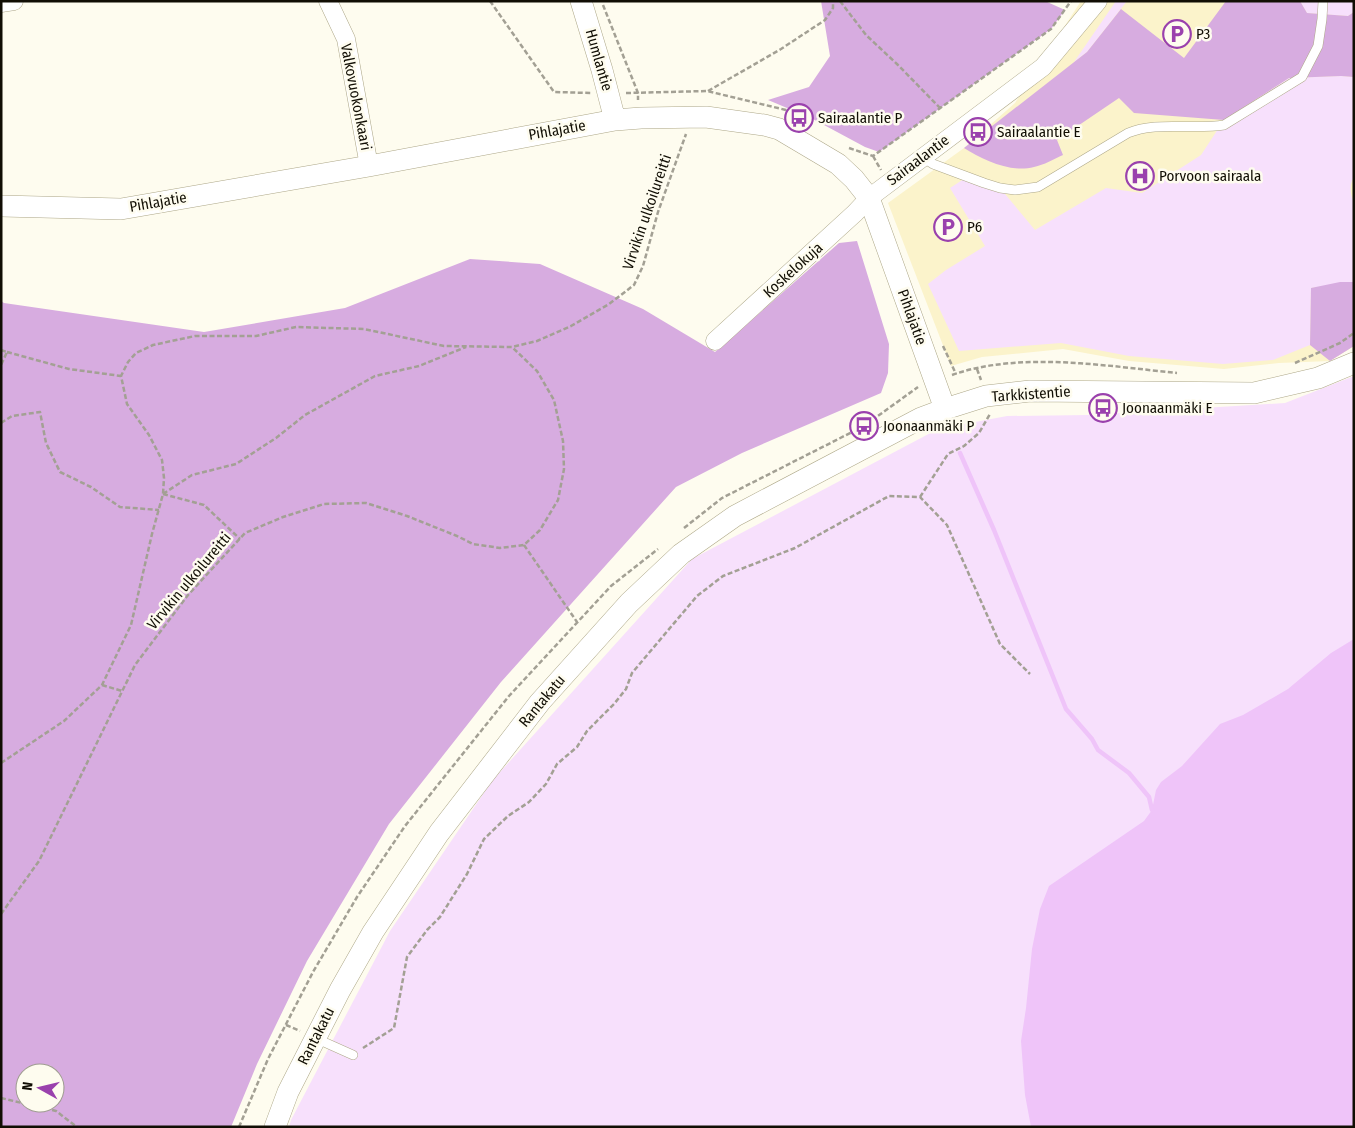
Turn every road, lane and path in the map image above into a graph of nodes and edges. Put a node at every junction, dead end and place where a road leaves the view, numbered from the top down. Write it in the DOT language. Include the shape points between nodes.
graph roads {
  1 [pos="14,1"];
  2 [pos="328,1"];
  3 [pos="490,1"];
  4 [pos="581,1"];
  5 [pos="601,1"];
  6 [pos="834,1"];
  7 [pos="840,1"];
  8 [pos="1071,1"];
  9 [pos="1098,1"];
  10 [pos="1323,1"];
  11 [pos="1,3"];
  12 [pos="707,91"];
  13 [pos="608,93"];
  14 [pos="638,94"];
  15 [pos="940,108"];
  16 [pos="641,118"];
  17 [pos="615,120"];
  18 [pos="814,127"];
  19 [pos="689,128"];
  20 [pos="843,144"];
  21 [pos="922,157"];
  22 [pos="369,166"];
  23 [pos="868,198"];
  24 [pos="1,206"];
  25 [pos="1354,333"];
  26 [pos="715,341"];
  27 [pos="467,346"];
  28 [pos="512,348"];
  29 [pos="1,350"];
  30 [pos="7,352"];
  31 [pos="1354,363"];
  32 [pos="1,365"];
  33 [pos="1289,366"];
  34 [pos="1185,374"];
  35 [pos="121,376"];
  36 [pos="914,378"];
  37 [pos="926,384"];
  38 [pos="945,408"];
  39 [pos="990,414"];
  40 [pos="1,423"];
  41 [pos="163,494"];
  42 [pos="920,497"];
  43 [pos="159,510"];
  44 [pos="678,533"];
  45 [pos="240,539"];
  46 [pos="663,545"];
  47 [pos="524,546"];
  48 [pos="577,623"];
  49 [pos="1030,674"];
  50 [pos="102,685"];
  51 [pos="122,691"];
  52 [pos="1,764"];
  53 [pos="1,914"];
  54 [pos="315,1038"];
  55 [pos="353,1055"];
  56 [pos="1,1098"];
  57 [pos="77,1127"];
  58 [pos="239,1127"];
  59 [pos="276,1127"];
  1 -- 11 [label="street"];
  2 -- 22 [label="street, Valkovuokonkaari" via="346,39"];
  3 -- 13 [label="path" via="554,92"];
  4 -- 13 [label="street, Humlantie"];
  5 -- 14 [label="path"];
  6 -- 12 [label="path" via="825,20"];
  7 -- 15 [label="path" via="866,35"];
  8 -- 15 [label="path" via="1051,29"];
  9 -- 21 [label="street, Sairaalantie" via="1043,67"];
  10 -- 21 [label="lane" via="1318,46 1302,77 1224,126 1140,128 1038,187 1015,190 978,181"];
  12 -- 14 [label="path"];
  12 -- 18 [label="path" via="786,110"];
  13 -- 14 [label="path"];
  13 -- 17 [label="street, Humlantie"];
  14 -- 16 [label="path"];
  15 -- 20 [label="path" via="873,156"];
  16 -- 17 [label="street, Pihlajatie"];
  16 -- 23 [label="street, Pihlajatie" via="706,116 780,128 838,164"];
  17 -- 22 [label="street, Pihlajatie"];
  19 -- 28 [label="path, Virvikin ulkoilureitti" via="634,285 571,326"];
  21 -- 23 [label="street, Sairaalantie"];
  22 -- 24 [label="street, Pihlajatie" via="121,209"];
  23 -- 26 [label="street, Koskelokuja"];
  23 -- 37 [label="street, Pihlajatie"];
  25 -- 33 [label="path" via="1340,343"];
  27 -- 28 [label="path, Virvikin ulkoilureitti"];
  27 -- 35 [label="path, Virvikin ulkoilureitti" via="444,346 364,329 296,327 256,336 195,336 153,346 136,353"];
  27 -- 41 [label="path" via="419,366 375,376 305,415 236,464 192,475"];
  28 -- 47 [label="path" via="537,371 554,400 563,441 564,469 558,500 540,530"];
  29 -- 30 [label="path"];
  30 -- 32 [label="path"];
  30 -- 35 [label="path" via="69,369"];
  31 -- 38 [label="street, Tarkkistentie" via="1318,378 1254,393 1030,391 986,396"];
  34 -- 37 [label="path" via="1038,362 986,367"];
  35 -- 41 [label="path, Virvikin ulkoilureitti" via="127,404 162,460"];
  36 -- 37 [label="path"];
  37 -- 38 [label="street, Pihlajatie"];
  37 -- 44 [label="path" via="864,426 722,498"];
  38 -- 54 [label="street, Rantakatu" via="735,516 681,554 629,603 540,702 439,834 373,932"];
  39 -- 42 [label="path" via="979,433 948,454"];
  40 -- 43 [label="path" via="12,416 40,412 46,443 60,472 91,487 120,508"];
  41 -- 43 [label="path, Virvikin ulkoilureitti"];
  41 -- 45 [label="path" via="204,505"];
  42 -- 49 [label="path" via="947,524 1000,644"];
  42 -- 55 [label="path" via="889,496 795,548 722,576 697,596 632,673 626,689 614,704 586,731 577,747 557,764 546,784 484,839 440,917 408,957 394,1028"];
  43 -- 50 [label="path, Virvikin ulkoilureitti" via="131,626"];
  45 -- 47 [label="path, Virvikin ulkoilureitti" via="245,533 324,504 366,504 407,516 473,544 500,548"];
  45 -- 51 [label="path, Virvikin ulkoilureitti" via="188,595 135,664"];
  46 -- 48 [label="path" via="611,586"];
  47 -- 48 [label="path"];
  48 -- 58 [label="path" via="509,696 404,826 362,889 314,972 268,1059"];
  50 -- 51 [label="path"];
  50 -- 52 [label="path, Virvikin ulkoilureitti" via="64,721"];
  51 -- 53 [label="path, Virvikin ulkoilureitti" via="39,861"];
  54 -- 55 [label="lane"];
  54 -- 59 [label="street, Rantakatu" via="288,1092"];
  56 -- 57 [label="path" via="56,1111"];
}
